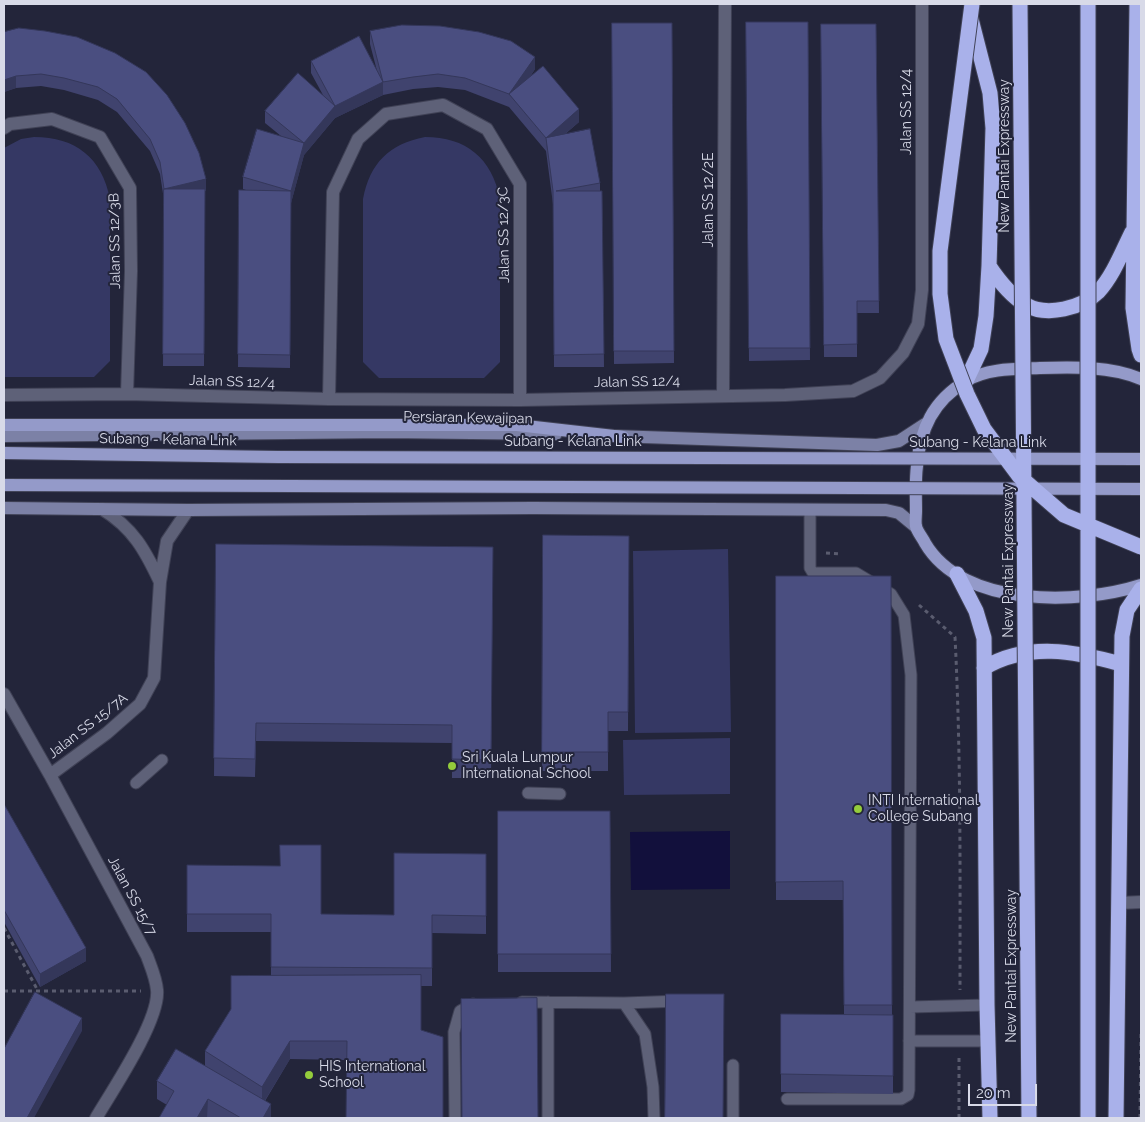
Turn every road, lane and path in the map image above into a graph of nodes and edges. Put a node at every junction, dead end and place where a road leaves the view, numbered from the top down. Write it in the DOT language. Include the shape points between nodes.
graph roads {
  1 [pos="725,4"];
  2 [pos="922,4"];
  3 [pos="967,4"];
  4 [pos="972,4"];
  5 [pos="1020,4"];
  6 [pos="1088,4"];
  7 [pos="1137,4"];
  8 [pos="4,128"];
  9 [pos="1135,160"];
  10 [pos="1141,178"];
  11 [pos="1134,229"];
  12 [pos="989,266"];
  13 [pos="1141,355"];
  14 [pos="1141,379"];
  15 [pos="966,381"];
  16 [pos="127,394"];
  17 [pos="4,395"];
  18 [pos="723,396"];
  19 [pos="329,400"];
  20 [pos="520,400"];
  21 [pos="926,424"];
  22 [pos="4,425"];
  23 [pos="4,436"];
  24 [pos="623,437"];
  25 [pos="4,453"];
  26 [pos="1141,458"];
  27 [pos="4,485"];
  28 [pos="1141,489"];
  29 [pos="4,508"];
  30 [pos="102,509"];
  31 [pos="188,510"];
  32 [pos="810,510"];
  33 [pos="916,527"];
  34 [pos="1141,547"];
  35 [pos="810,552"];
  36 [pos="845,554"];
  37 [pos="957,574"];
  38 [pos="160,582"];
  39 [pos="1141,585"];
  40 [pos="1141,589"];
  41 [pos="914,600"];
  42 [pos="1121,664"];
  43 [pos="984,668"];
  44 [pos="4,694"];
  45 [pos="162,760"];
  46 [pos="50,775"];
  47 [pos="136,783"];
  48 [pos="528,793"];
  49 [pos="560,794"];
  50 [pos="1141,902"];
  51 [pos="1120,903"];
  52 [pos="4,928"];
  53 [pos="4,991"];
  54 [pos="38,991"];
  55 [pos="158,992"];
  56 [pos="34,999"];
  57 [pos="685,1001"];
  58 [pos="512,1002"];
  59 [pos="548,1002"];
  60 [pos="485,1003"];
  61 [pos="624,1003"];
  62 [pos="987,1005"];
  63 [pos="960,1006"];
  64 [pos="910,1007"];
  65 [pos="1141,1033"];
  66 [pos="909,1041"];
  67 [pos="959,1041"];
  68 [pos="988,1041"];
  69 [pos="733,1065"];
  70 [pos="787,1099"];
  71 [pos="96,1118"];
  72 [pos="455,1118"];
  73 [pos="548,1118"];
  74 [pos="654,1118"];
  75 [pos="733,1118"];
  76 [pos="958,1118"];
  77 [pos="990,1118"];
  78 [pos="1030,1118"];
  79 [pos="1088,1118"];
  80 [pos="1116,1118"];
  81 [pos="1140,1118"];
  1 -- 18 [label="street, Jalan SS 12/2E"];
  2 -- 18 [label="street, Jalan SS 12/4" via="922,290 918,324 903,353 880,378 853,391"];
  3 -- 12 [label="highway" via="990,92 993,128"];
  4 -- 34 [label="highway, bridge" via="940,251 940,294 946,340 984,429 1019,476 1064,515"];
  5 -- 78 [label="highway, New Pantai Expressway, bridge"];
  6 -- 79 [label="highway, bridge"];
  7 -- 9 [label="highway"];
  8 -- 16 [label="street, Jalan SS 12/3B" via="10,124 52,119 100,137 130,188"];
  9 -- 10 [label="highway"];
  9 -- 11 [label="highway"];
  11 -- 12 [label="highway" via="1106,281 1096,293 1074,307 1056,311 1027,306 1001,283"];
  11 -- 13 [label="highway" via="1133,308"];
  12 -- 15 [label="highway" via="981,349"];
  14 -- 15 [label="main road" via="1090,369 1054,368 1004,370"];
  15 -- 21 [label="main road" via="932,413"];
  16 -- 17 [label="street, Jalan SS 12/4"];
  16 -- 19 [label="street, Jalan SS 12/4"];
  18 -- 20 [label="street, Jalan SS 12/4"];
  19 -- 20 [label="street, Jalan SS 12/4"];
  19 -- 20 [label="street, Jalan SS 12/3C" via="333,192 358,140 386,114 443,105 487,130 520,184"];
  21 -- 24 [label="main road, Persiaran Kewajipan" via="900,441 877,445"];
  21 -- 33 [label="main road" via="918,455"];
  22 -- 24 [label="main road" via="517,425"];
  23 -- 24 [label="main road, Persiaran Kewajipan" via="406,432"];
  25 -- 26 [label="main road, Subang - Kelana Link, bridge" via="288,457"];
  27 -- 28 [label="main road, bridge"];
  29 -- 30 [label="main road"];
  30 -- 31 [label="main road"];
  30 -- 38 [label="street, Jalan SS 15/7A" via="135,536"];
  31 -- 32 [label="main road"];
  31 -- 38 [label="street, Jalan SS 15/7A" via="167,541"];
  32 -- 33 [label="main road" via="886,510 900,513"];
  32 -- 35 [label="lane"];
  33 -- 37 [label="main road" via="937,560"];
  35 -- 36 [label="path"];
  35 -- 64 [label="lane" via="813,573 856,573 891,594 904,615 910,674"];
  37 -- 39 [label="main road" via="991,590 1032,597 1069,598"];
  37 -- 43 [label="highway" via="976,611 984,638"];
  38 -- 46 [label="street, Jalan SS 15/7A" via="154,678 140,704"];
  40 -- 42 [label="highway" via="1127,610"];
  41 -- 63 [label="path" via="955,637 961,824"];
  42 -- 43 [label="highway" via="1057,652 1025,652 1000,658"];
  42 -- 51 [label="highway"];
  43 -- 62 [label="highway"];
  44 -- 46 [label="street, Jalan SS 15/7"];
  45 -- 47 [label="lane"];
  46 -- 55 [label="street, Jalan SS 15/7" via="147,956"];
  48 -- 49 [label="lane"];
  50 -- 51 [label="street"];
  51 -- 80 [label="highway"];
  52 -- 54 [label="path"];
  53 -- 54 [label="path"];
  54 -- 55 [label="path"];
  54 -- 56 [label="path"];
  55 -- 71 [label="street" via="142,1040"];
  57 -- 61 [label="lane"];
  58 -- 59 [label="lane"];
  59 -- 61 [label="lane"];
  59 -- 73 [label="lane"];
  60 -- 72 [label="lane" via="476,1003 460,1011 454,1032"];
  61 -- 74 [label="lane" via="645,1034"];
  62 -- 63 [label="lane"];
  62 -- 68 [label="highway"];
  63 -- 64 [label="lane"];
  64 -- 66 [label="lane"];
  65 -- 81 [label="path"];
  66 -- 67 [label="lane"];
  66 -- 70 [label="lane" via="909,1090 904,1098"];
  67 -- 68 [label="lane"];
  67 -- 76 [label="path"];
  68 -- 77 [label="highway"];
  69 -- 75 [label="lane"];
}
